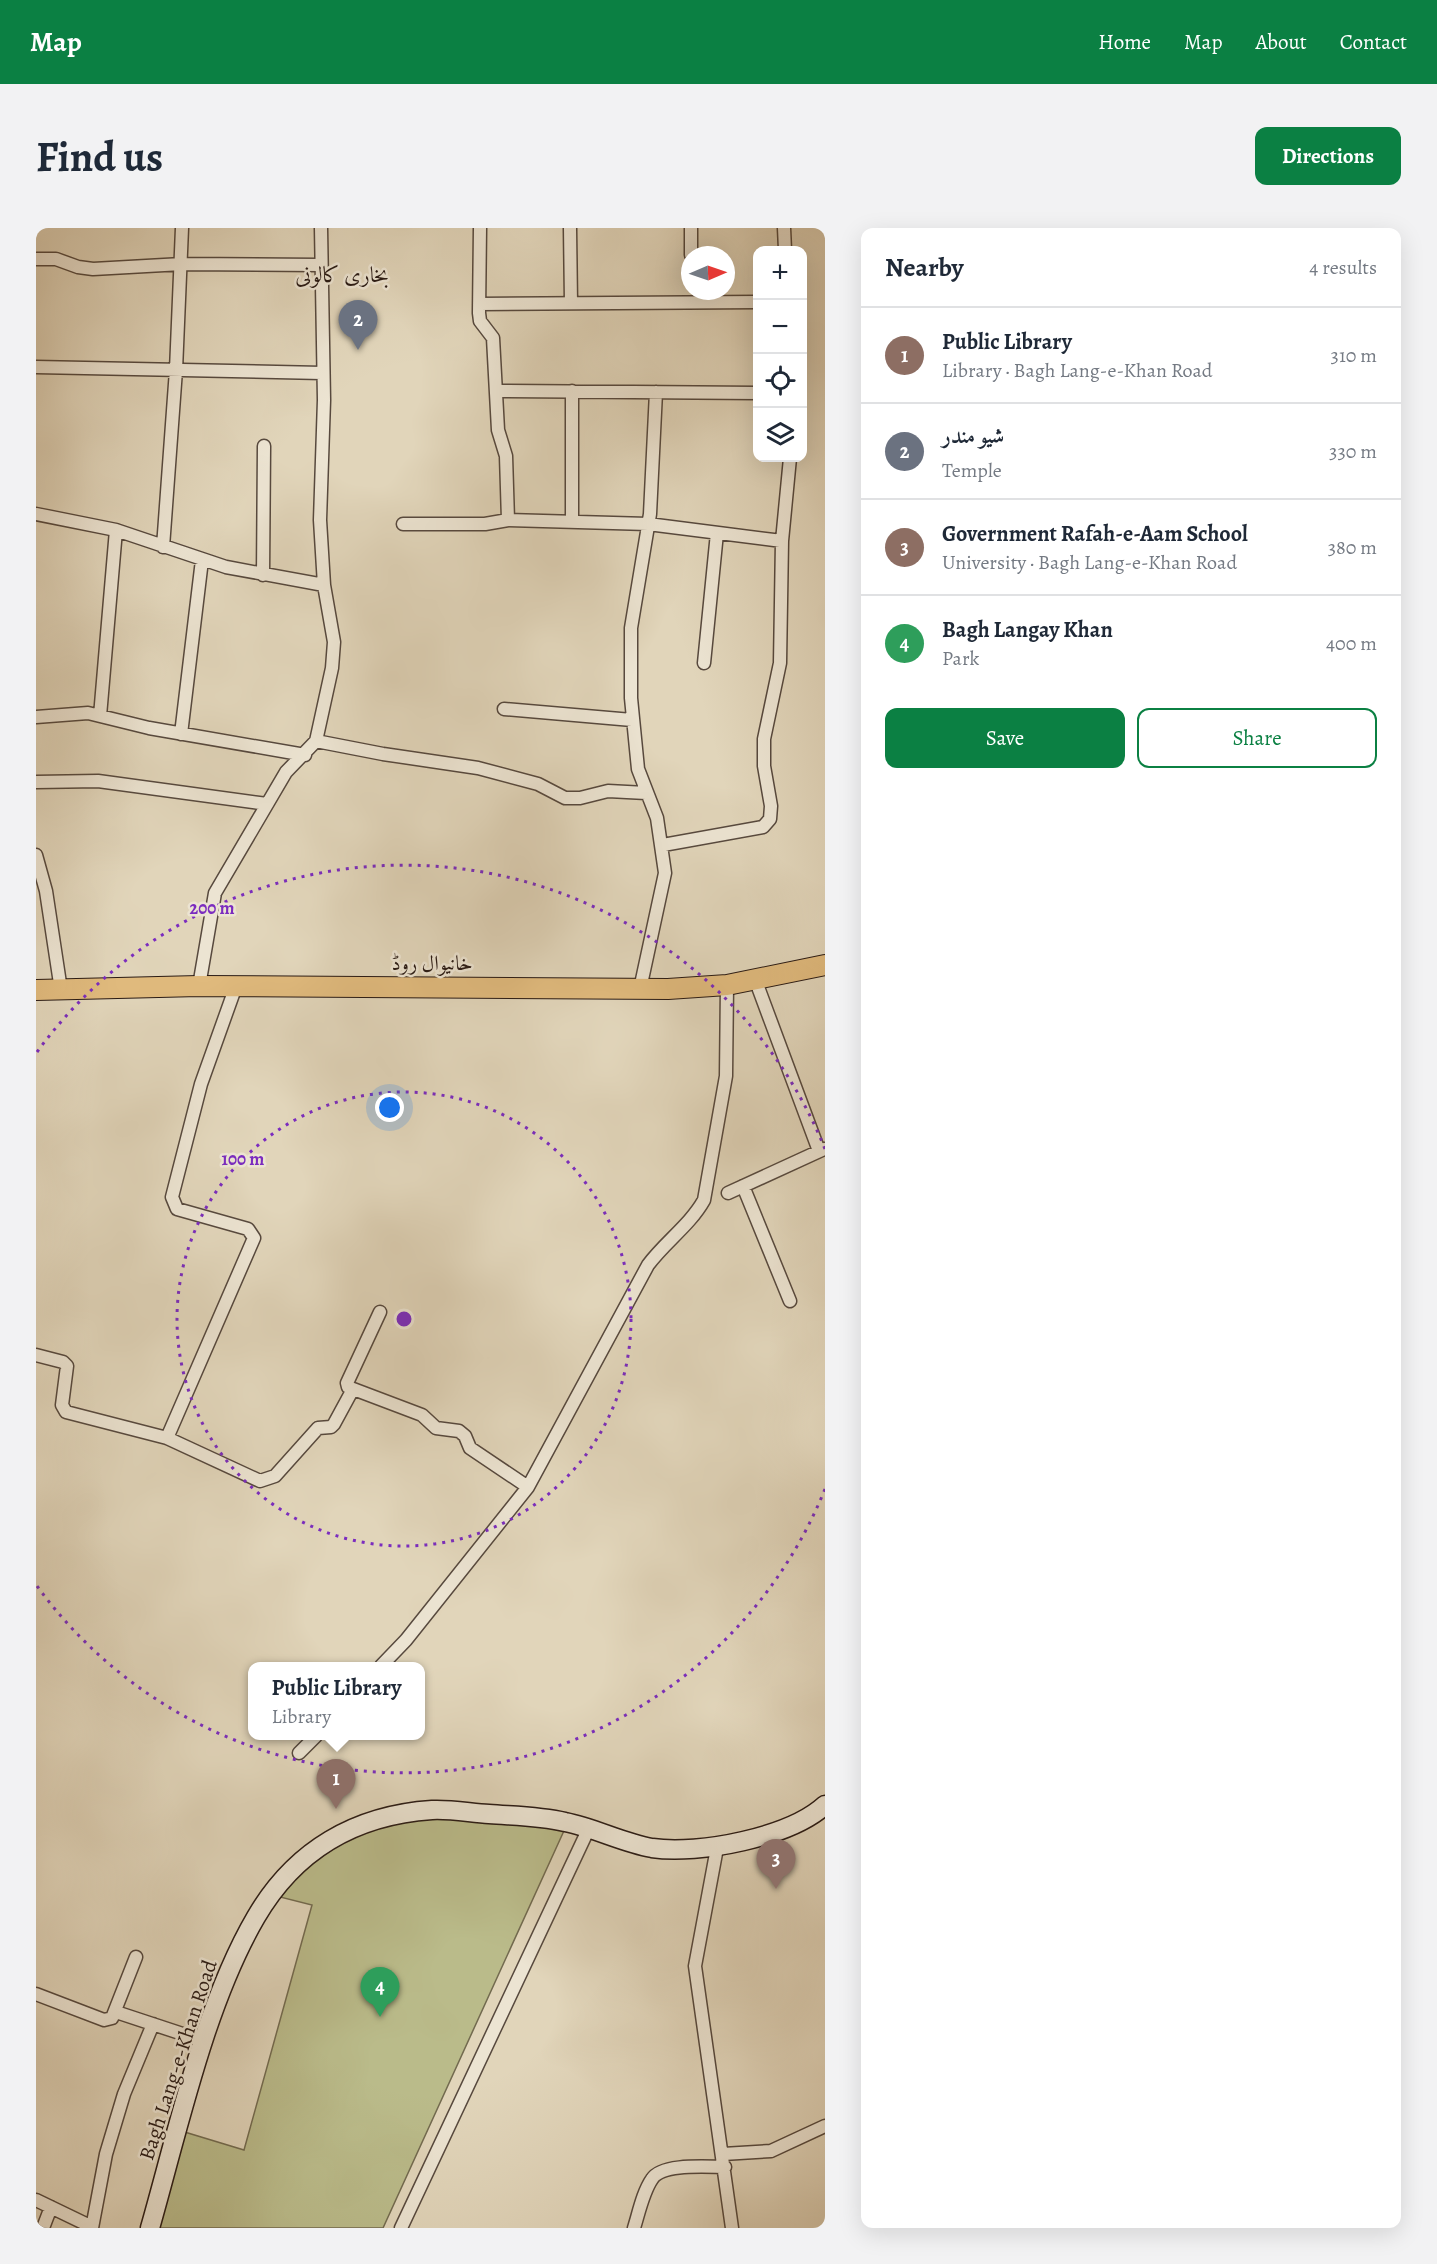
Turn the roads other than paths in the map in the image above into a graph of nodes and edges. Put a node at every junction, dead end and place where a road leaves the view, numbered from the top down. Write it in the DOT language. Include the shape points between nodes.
graph roads {
  1 [pos="182,228"];
  2 [pos="321,228"];
  3 [pos="480,228"];
  4 [pos="570,228"];
  5 [pos="691,228"];
  6 [pos="784,228"];
  7 [pos="691,246"];
  8 [pos="786,246"];
  9 [pos="36,259"];
  10 [pos="182,264"];
  11 [pos="320,265"];
  12 [pos="681,297"];
  13 [pos="735,300"];
  14 [pos="753,302"];
  15 [pos="571,303"];
  16 [pos="479,304"];
  17 [pos="36,367"];
  18 [pos="176,370"];
  19 [pos="322,373"];
  20 [pos="496,391"];
  21 [pos="572,391"];
  22 [pos="656,392"];
  23 [pos="753,393"];
  24 [pos="264,446"];
  25 [pos="790,462"];
  26 [pos="36,514"];
  27 [pos="508,520"];
  28 [pos="572,521"];
  29 [pos="403,524"];
  30 [pos="648,524"];
  31 [pos="116,530"];
  32 [pos="717,533"];
  33 [pos="782,541"];
  34 [pos="163,547"];
  35 [pos="202,560"];
  36 [pos="263,575"];
  37 [pos="324,585"];
  38 [pos="704,663"];
  39 [pos="504,709"];
  40 [pos="100,716"];
  41 [pos="36,717"];
  42 [pos="632,720"];
  43 [pos="181,734"];
  44 [pos="316,741"];
  45 [pos="305,755"];
  46 [pos="36,783"];
  47 [pos="646,793"];
  48 [pos="267,804"];
  49 [pos="663,845"];
  50 [pos="36,855"];
  51 [pos="825,965"];
  52 [pos="755,979"];
  53 [pos="727,985"];
  54 [pos="199,986"];
  55 [pos="236,986"];
  56 [pos="640,989"];
  57 [pos="36,990"];
  58 [pos="61,990"];
  59 [pos="822,1150"];
  60 [pos="742,1186"];
  61 [pos="728,1193"];
  62 [pos="790,1301"];
  63 [pos="380,1312"];
  64 [pos="36,1355"];
  65 [pos="353,1389"];
  66 [pos="167,1438"];
  67 [pos="528,1487"];
  68 [pos="385,1662"];
  69 [pos="312,1740"];
  70 [pos="299,1753"];
  71 [pos="825,1805"];
  72 [pos="589,1828"];
  73 [pos="717,1848"];
  74 [pos="136,1957"];
  75 [pos="36,1994"];
  76 [pos="116,2012"];
  77 [pos="153,2024"];
  78 [pos="204,2041"];
  79 [pos="825,2126"];
  80 [pos="724,2160"];
  81 [pos="36,2200"];
  82 [pos="51,2207"];
  83 [pos="44,2228"];
  84 [pos="92,2228"];
  85 [pos="150,2228"];
  86 [pos="401,2228"];
  87 [pos="634,2228"];
  88 [pos="732,2228"];
  1 -- 10 [label="street"];
  2 -- 11 [label="street"];
  3 -- 16 [label="street"];
  4 -- 15 [label="street"];
  5 -- 7 [label="street"];
  6 -- 8 [label="street"];
  9 -- 10 [label="street" via="56,259 93,268"];
  10 -- 11 [label="street"];
  10 -- 18 [label="street"];
  11 -- 19 [label="street"];
  12 -- 15 [label="street"];
  13 -- 14 [label="street"];
  15 -- 16 [label="street"];
  16 -- 20 [label="street" via="480,321 493,338"];
  17 -- 18 [label="street"];
  18 -- 19 [label="street"];
  18 -- 34 [label="street"];
  19 -- 37 [label="street" via="320,520"];
  20 -- 21 [label="street"];
  20 -- 27 [label="street" via="498,430 506,456"];
  21 -- 22 [label="street"];
  21 -- 28 [label="street"];
  22 -- 23 [label="street"];
  22 -- 30 [label="street"];
  24 -- 36 [label="street"];
  25 -- 33 [label="street"];
  26 -- 31 [label="street"];
  27 -- 28 [label="street"];
  27 -- 29 [label="street" via="485,524"];
  28 -- 30 [label="street"];
  30 -- 32 [label="street"];
  30 -- 42 [label="street" via="631,627"];
  31 -- 34 [label="street"];
  31 -- 40 [label="street"];
  32 -- 33 [label="street"];
  32 -- 38 [label="street"];
  33 -- 49 [label="street" via="780,663 764,739 770,819 763,827"];
  34 -- 35 [label="street"];
  35 -- 36 [label="street"];
  35 -- 43 [label="street"];
  36 -- 37 [label="street"];
  37 -- 44 [label="street" via="334,655"];
  39 -- 42 [label="street"];
  40 -- 41 [label="street" via="75,713"];
  40 -- 43 [label="street"];
  42 -- 47 [label="street" via="638,769"];
  43 -- 45 [label="street"];
  44 -- 45 [label="street"];
  44 -- 47 [label="street" via="478,768 538,784 566,798 608,791"];
  45 -- 48 [label="street" via="286,772"];
  46 -- 48 [label="street" via="98,781"];
  47 -- 49 [label="street"];
  48 -- 54 [label="street" via="214,893"];
  49 -- 56 [label="street" via="665,873"];
  50 -- 58 [label="street" via="46,891"];
  51 -- 52 [label="main road, خانیوال روڈ"];
  52 -- 53 [label="main road, خانیوال روڈ"];
  52 -- 59 [label="street"];
  53 -- 56 [label="main road, خانیوال روڈ"];
  53 -- 67 [label="street" via="726,1076 704,1200 648,1265"];
  54 -- 55 [label="main road, خانیوال روڈ"];
  54 -- 58 [label="main road, خانیوال روڈ"];
  55 -- 56 [label="main road, خانیوال روڈ"];
  55 -- 66 [label="street" via="201,1084 172,1197 177,1209 248,1229 254,1238"];
  57 -- 58 [label="main road, خانیوال روڈ"];
  59 -- 60 [label="street"];
  60 -- 61 [label="street"];
  60 -- 62 [label="street"];
  63 -- 65 [label="street" via="346,1383"];
  64 -- 66 [label="street" via="67,1366 62,1405 66,1412"];
  65 -- 66 [label="street" via="334,1424 318,1428 268,1480 251,1478"];
  65 -- 67 [label="street" via="422,1415 436,1428 459,1431 470,1448"];
  67 -- 68 [label="street"];
  69 -- 70 [label="street"];
  71 -- 73 [label="street" via="782,1827"];
  72 -- 73 [label="street, Bagh Lang-e-Khan Road" via="652,1848"];
  72 -- 78 [label="street, Bagh Lang-e-Khan Road" via="546,1818 434,1810 377,1818 334,1837 295,1866 257,1915 234,1959"];
  72 -- 86 [label="street"];
  73 -- 80 [label="street" via="695,1966"];
  74 -- 76 [label="street"];
  75 -- 76 [label="street" via="104,2020"];
  76 -- 77 [label="street"];
  77 -- 78 [label="street"];
  77 -- 84 [label="street" via="124,2094 106,2154"];
  78 -- 85 [label="street, Bagh Lang-e-Khan Road"];
  79 -- 80 [label="street" via="771,2151"];
  80 -- 87 [label="street" via="660,2172 649,2184"];
  80 -- 88 [label="street"];
  81 -- 82 [label="street"];
  82 -- 83 [label="street"];
  82 -- 84 [label="street"];
}
